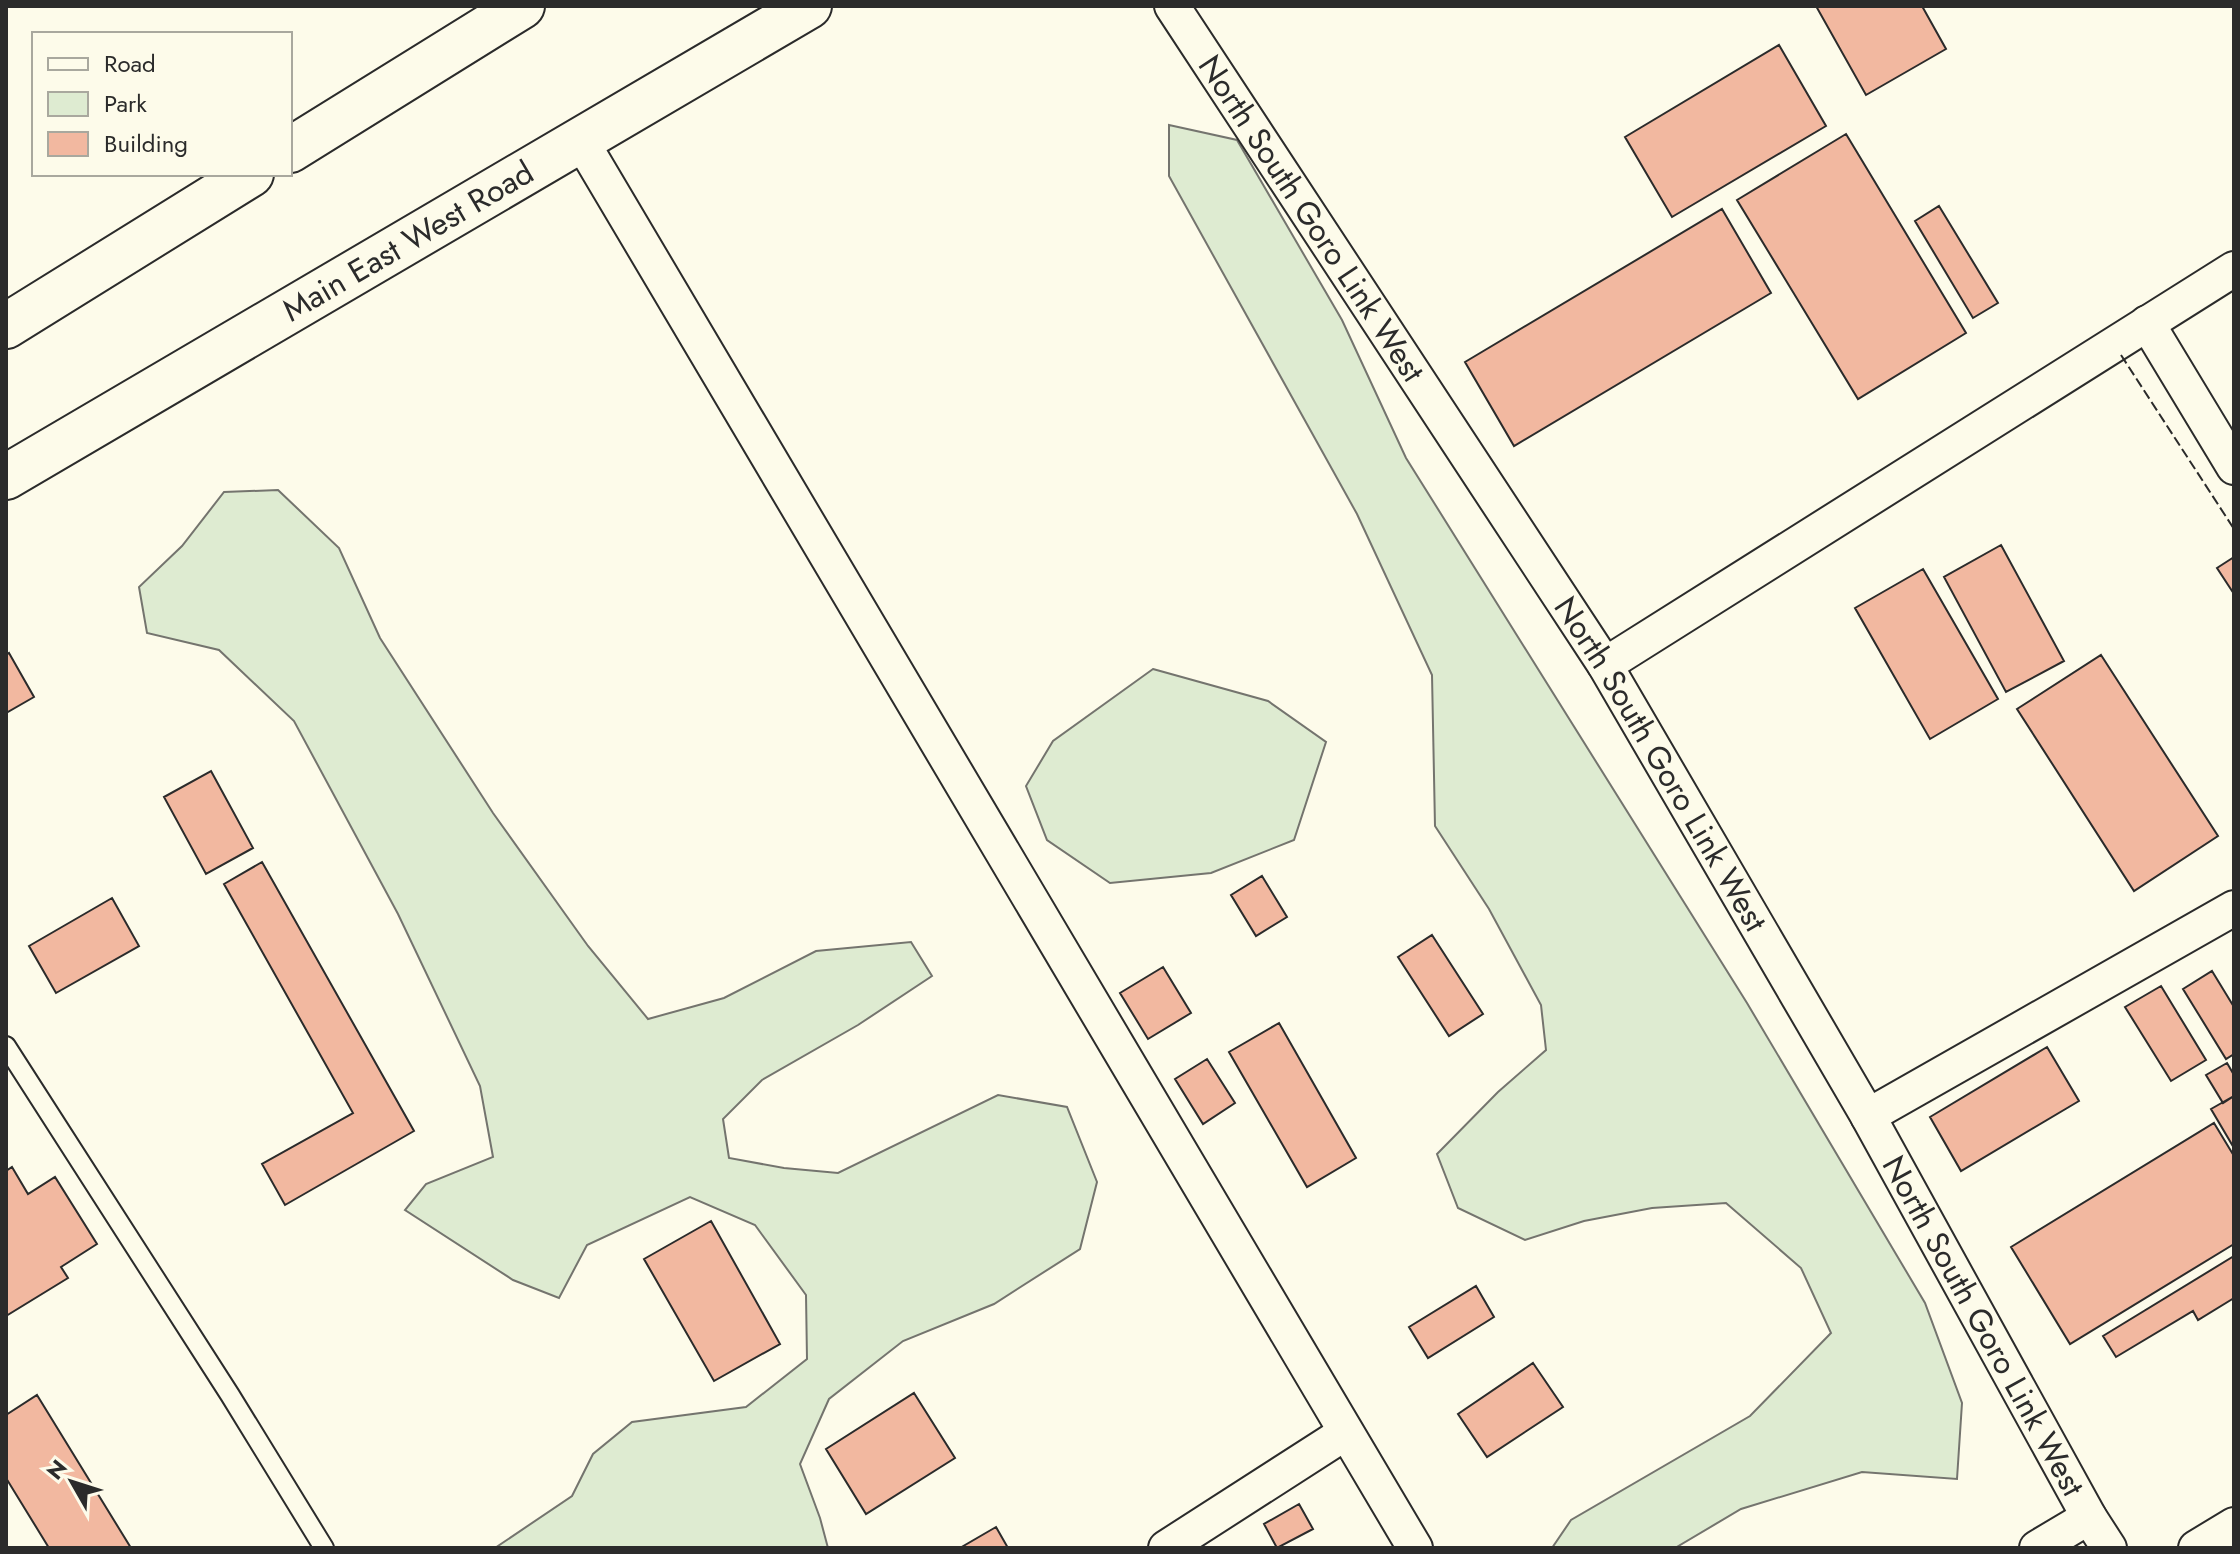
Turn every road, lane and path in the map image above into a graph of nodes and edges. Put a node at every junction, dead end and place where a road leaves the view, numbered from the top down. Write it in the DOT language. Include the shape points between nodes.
graph roads {
  1 [pos="522,6"];
  2 [pos="809,6"];
  3 [pos="1172,6"];
  4 [pos="580,139"];
  5 [pos="292,149"];
  6 [pos="248,176"];
  7 [pos="2234,269"];
  8 [pos="2147,323"];
  9 [pos="6,326"];
  10 [pos="2234,467"];
  11 [pos="6,477"];
  12 [pos="1605,665"];
  13 [pos="2234,908"];
  14 [pos="6,1046"];
  15 [pos="1868,1116"];
  16 [pos="1345,1433"];
  17 [pos="2089,1517"];
  18 [pos="2234,1525"];
  19 [pos="324,1548"];
  20 [pos="1166,1548"];
  21 [pos="1415,1548"];
  22 [pos="2037,1548"];
  23 [pos="2109,1548"];
  24 [pos="2196,1548"];
  1 -- 5 [label="main road"];
  2 -- 4 [label="main road, Main East West Road"];
  3 -- 12 [label="street, North South Goro Link West"];
  4 -- 11 [label="main road, Main East West Road"];
  4 -- 16 [label="street"];
  6 -- 9 [label="main road"];
  7 -- 8 [label="street"];
  8 -- 10 [label="street"];
  8 -- 12 [label="street"];
  12 -- 15 [label="street, North South Goro Link West"];
  13 -- 15 [label="street"];
  14 -- 19 [label="lane"];
  15 -- 17 [label="street, North South Goro Link West"];
  16 -- 20 [label="street"];
  16 -- 21 [label="street"];
  17 -- 22 [label="street"];
  17 -- 23 [label="street, North South Goro Link West"];
  18 -- 24 [label="street"];
}
